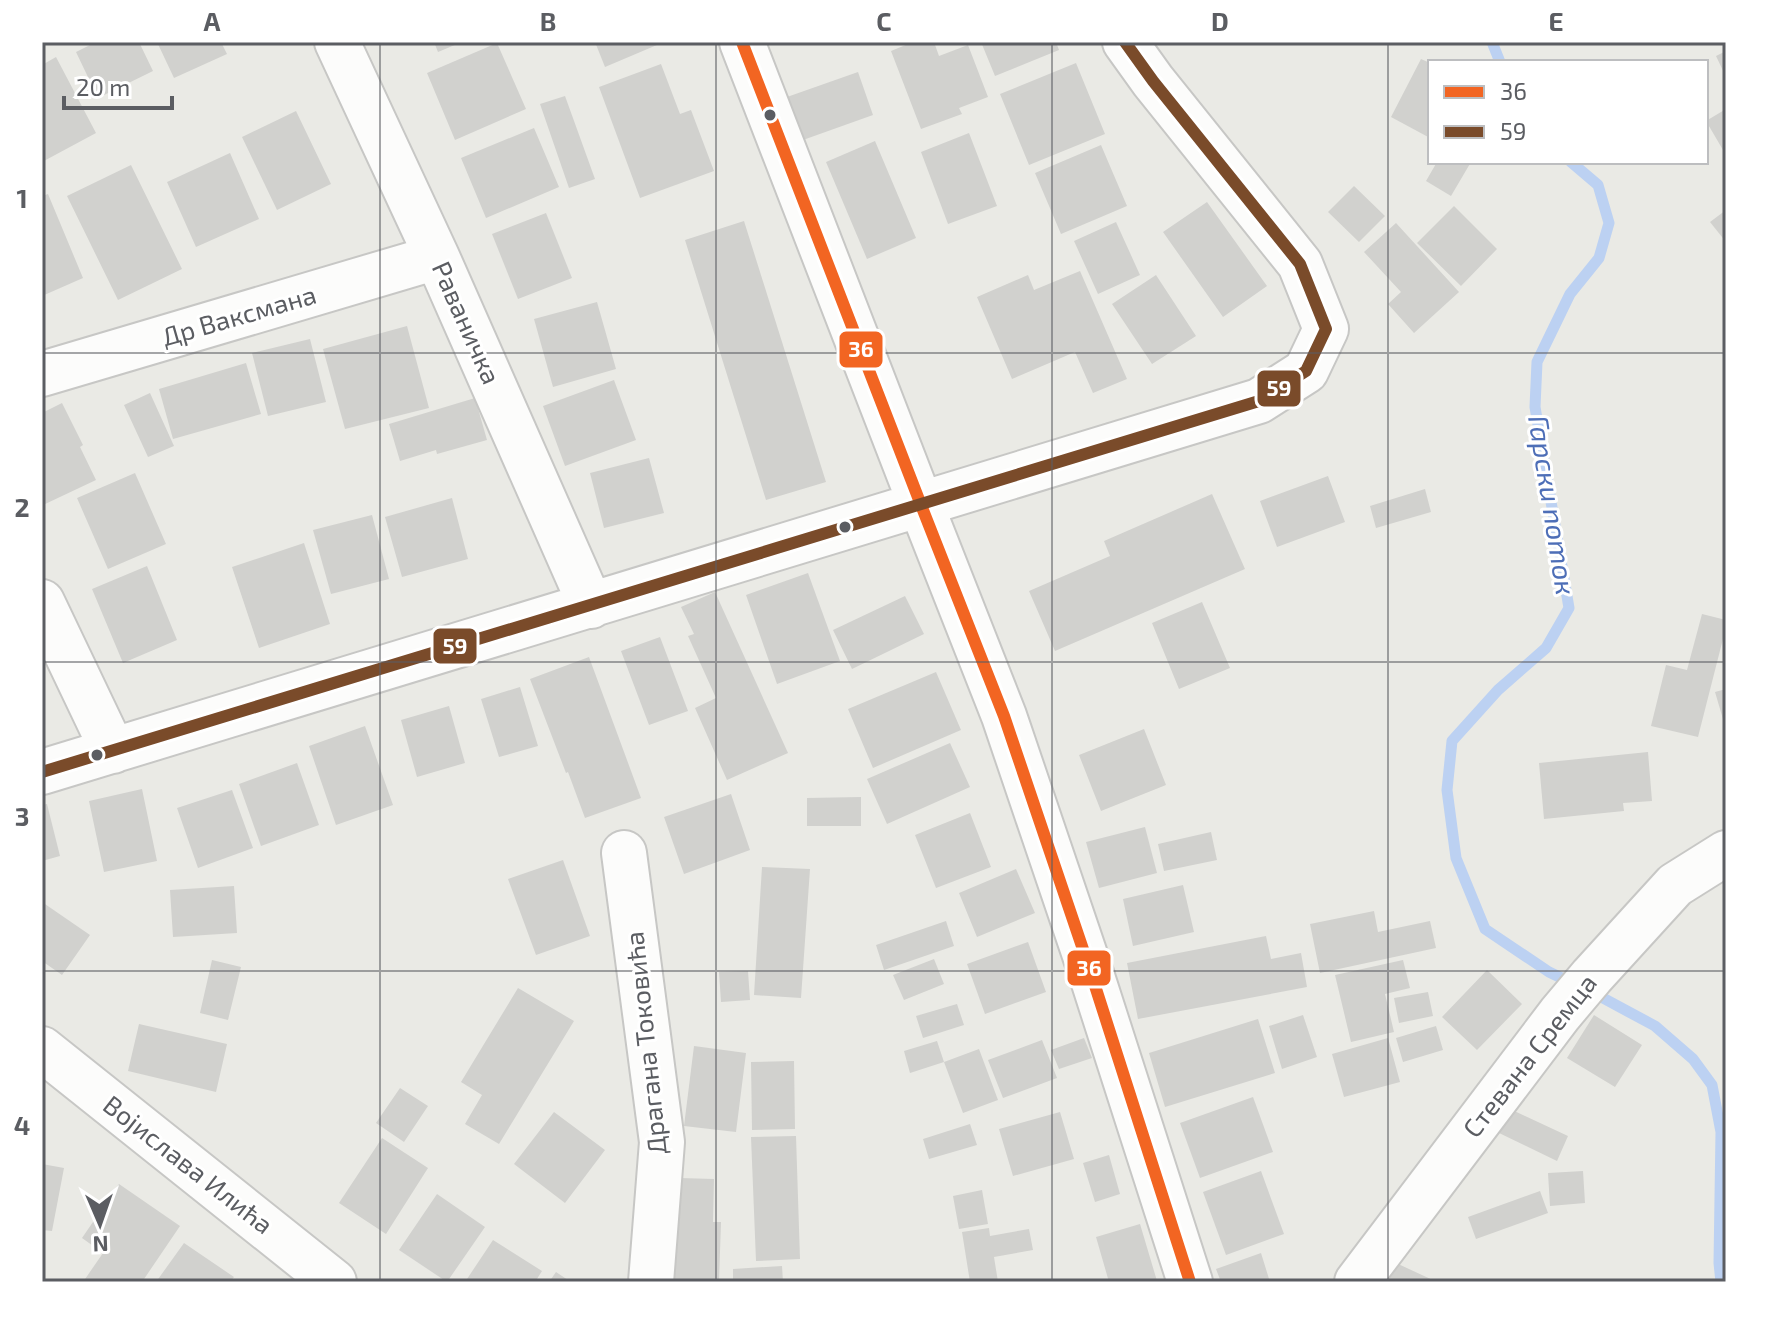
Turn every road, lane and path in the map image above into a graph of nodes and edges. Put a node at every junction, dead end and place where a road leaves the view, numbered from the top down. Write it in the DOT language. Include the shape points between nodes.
graph roads {
  1 [pos="337,42"];
  2 [pos="742,42"];
  3 [pos="1125,42"];
  4 [pos="437,257"];
  5 [pos="42,374"];
  6 [pos="921,505"];
  7 [pos="42,602"];
  8 [pos="591,606"];
  9 [pos="113,751"];
  10 [pos="42,772"];
  11 [pos="624,853"];
  12 [pos="1726,853"];
  13 [pos="42,1049"];
  14 [pos="334,1282"];
  15 [pos="651,1282"];
  16 [pos="1190,1282"];
  17 [pos="1357,1282"];
  1 -- 4 [label="street, Раваничка"];
  2 -- 6 [label="street"];
  3 -- 6 [label="street" via="1300,264 1326,329 1306,371 1259,401"];
  4 -- 5 [label="street, Др Ваксмана"];
  4 -- 8 [label="street, Раваничка"];
  6 -- 8 [label="street"];
  6 -- 16 [label="street" via="1004,716"];
  7 -- 9 [label="street"];
  8 -- 9 [label="street"];
  9 -- 10 [label="street"];
  11 -- 15 [label="street, Драгана Токовића" via="662,1142"];
  12 -- 17 [label="street, Стевана Сремца" via="1675,885 1592,976"];
  13 -- 14 [label="street, Војислава Илића"];
}
